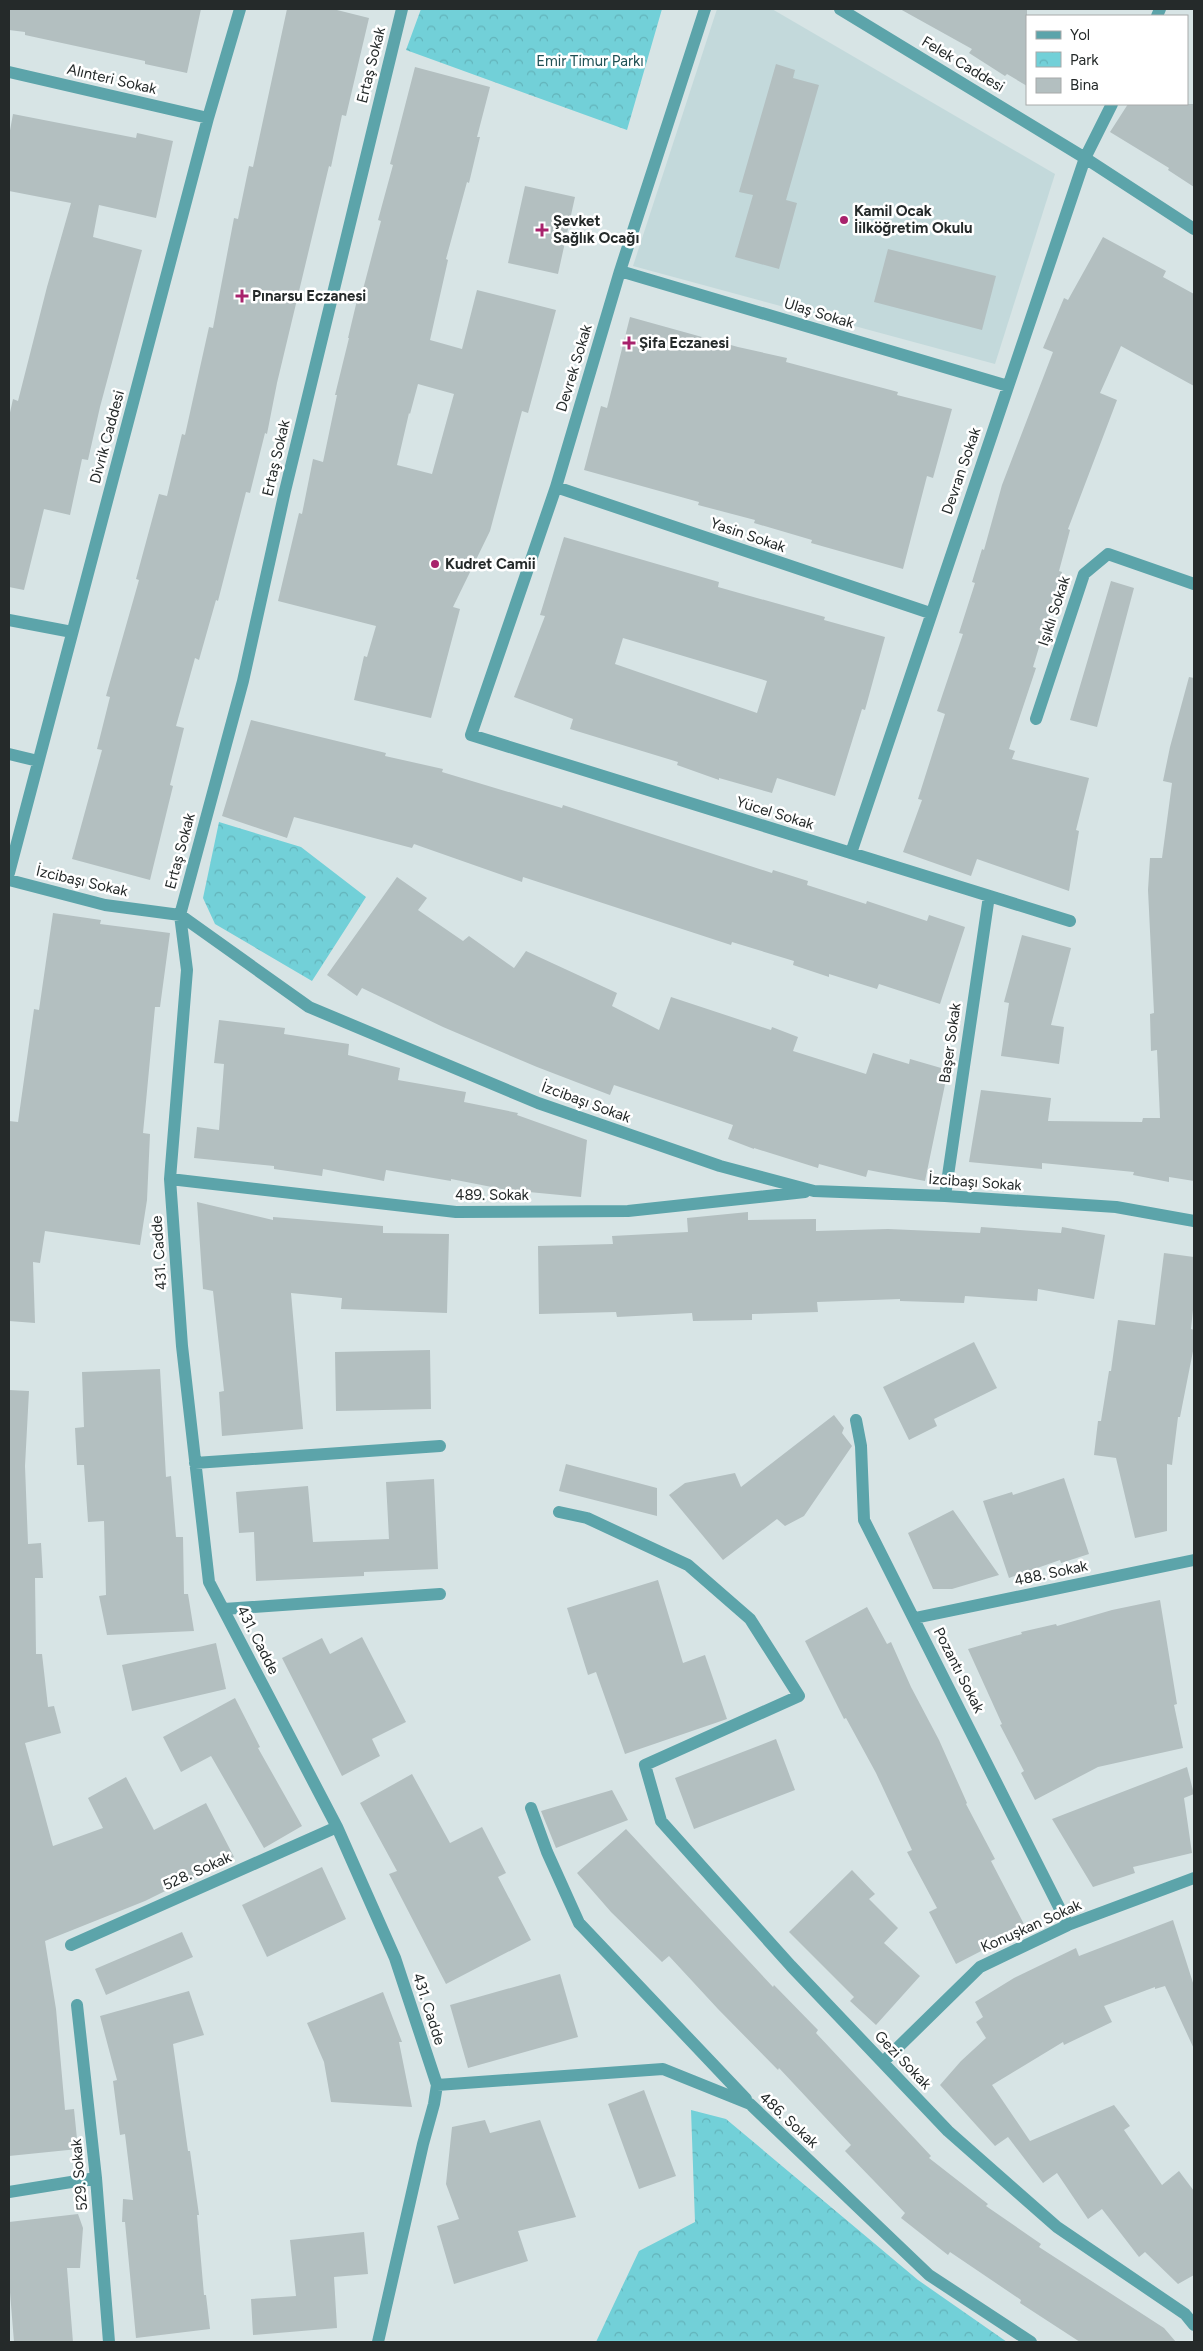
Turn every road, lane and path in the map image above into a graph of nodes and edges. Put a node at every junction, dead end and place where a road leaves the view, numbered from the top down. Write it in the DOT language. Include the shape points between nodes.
graph roads {
  1 [pos="240,9"];
  2 [pos="402,9"];
  3 [pos="705,9"];
  4 [pos="840,9"];
  5 [pos="9,72"];
  6 [pos="1112,105"];
  7 [pos="208,118"];
  8 [pos="1085,158"];
  9 [pos="1194,230"];
  10 [pos="620,271"];
  11 [pos="1008,386"];
  12 [pos="556,487"];
  13 [pos="1194,584"];
  14 [pos="930,614"];
  15 [pos="9,620"];
  16 [pos="72,632"];
  17 [pos="1036,719"];
  18 [pos="471,735"];
  19 [pos="9,754"];
  20 [pos="38,761"];
  21 [pos="850,853"];
  22 [pos="9,874"];
  23 [pos="9,880"];
  24 [pos="988,896"];
  25 [pos="180,915"];
  26 [pos="1070,921"];
  27 [pos="170,1179"];
  28 [pos="814,1191"];
  29 [pos="944,1196"];
  30 [pos="1194,1221"];
  31 [pos="856,1420"];
  32 [pos="440,1446"];
  33 [pos="195,1463"];
  34 [pos="559,1512"];
  35 [pos="1194,1560"];
  36 [pos="440,1594"];
  37 [pos="224,1609"];
  38 [pos="915,1618"];
  39 [pos="531,1808"];
  40 [pos="337,1827"];
  41 [pos="1194,1878"];
  42 [pos="1068,1925"];
  43 [pos="71,1945"];
  44 [pos="78,2005"];
  45 [pos="882,2062"];
  46 [pos="437,2085"];
  47 [pos="750,2104"];
  48 [pos="96,2178"];
  49 [pos="9,2192"];
  50 [pos="1190,2311"];
  51 [pos="1194,2325"];
  52 [pos="110,2342"];
  53 [pos="378,2342"];
  54 [pos="1031,2342"];
  1 -- 7 [label="street, Divrik Caddesi"];
  2 -- 25 [label="street, Ertaş Sokak" via="285,492 244,682"];
  3 -- 10 [label="street, Devrek Sokak"];
  4 -- 8 [label="street, Felek Caddesi"];
  5 -- 7 [label="street, Alınteri Sokak"];
  6 -- 8 [label="street, Devran Sokak"];
  7 -- 16 [label="street, Divrik Caddesi"];
  8 -- 9 [label="street, Felek Caddesi"];
  8 -- 11 [label="street, Devran Sokak"];
  10 -- 11 [label="street, Ulaş Sokak"];
  10 -- 12 [label="street, Devrek Sokak"];
  11 -- 14 [label="street, Devran Sokak"];
  12 -- 14 [label="street, Yasin Sokak"];
  12 -- 18 [label="street, Devrek Sokak"];
  13 -- 17 [label="street, Işıklı Sokak" via="1108,554 1084,574"];
  14 -- 21 [label="street, Devran Sokak"];
  15 -- 16 [label="street"];
  16 -- 20 [label="street, Divrik Caddesi"];
  18 -- 21 [label="street, Yücel Sokak"];
  19 -- 20 [label="street"];
  20 -- 22 [label="street, Divrik Caddesi"];
  21 -- 24 [label="street, Yücel Sokak"];
  23 -- 25 [label="street, İzcibaşı Sokak" via="105,905"];
  24 -- 26 [label="street, Yücel Sokak"];
  24 -- 29 [label="street, Başer Sokak"];
  25 -- 27 [label="street, 431. Cadde" via="187,970"];
  25 -- 28 [label="street, İzcibaşı Sokak" via="309,1007 538,1102 720,1166"];
  27 -- 28 [label="street, 489. Sokak" via="456,1212 628,1211"];
  27 -- 33 [label="street, 431. Cadde" via="182,1346"];
  28 -- 29 [label="street, İzcibaşı Sokak"];
  29 -- 30 [label="street, İzcibaşı Sokak" via="1116,1208"];
  31 -- 38 [label="street, Pozantı Sokak" via="861,1446 864,1520"];
  32 -- 33 [label="street"];
  33 -- 37 [label="street, 431. Cadde" via="209,1582"];
  34 -- 45 [label="street, Gezi Sokak" via="587,1518 688,1565 750,1619 799,1696 645,1765 661,1821"];
  35 -- 38 [label="street, 488. Sokak"];
  36 -- 37 [label="street"];
  37 -- 40 [label="street, 431. Cadde"];
  38 -- 42 [label="street, Pozantı Sokak"];
  39 -- 47 [label="street" via="546,1852 579,1923"];
  40 -- 43 [label="street, 528. Sokak"];
  40 -- 46 [label="street, 431. Cadde" via="395,1958"];
  41 -- 42 [label="street, Konuşkan Sokak"];
  42 -- 45 [label="street, Konuşkan Sokak" via="980,1967"];
  44 -- 48 [label="street, 529. Sokak"];
  45 -- 50 [label="street, Gezi Sokak" via="948,2131 1057,2227"];
  46 -- 47 [label="street, 486. Sokak" via="664,2069"];
  46 -- 53 [label="street, 431. Cadde"];
  47 -- 54 [label="street, 486. Sokak" via="929,2275"];
  48 -- 49 [label="street"];
  48 -- 52 [label="street, 529. Sokak"];
  50 -- 51 [label="street, Gezi Sokak"];
}
